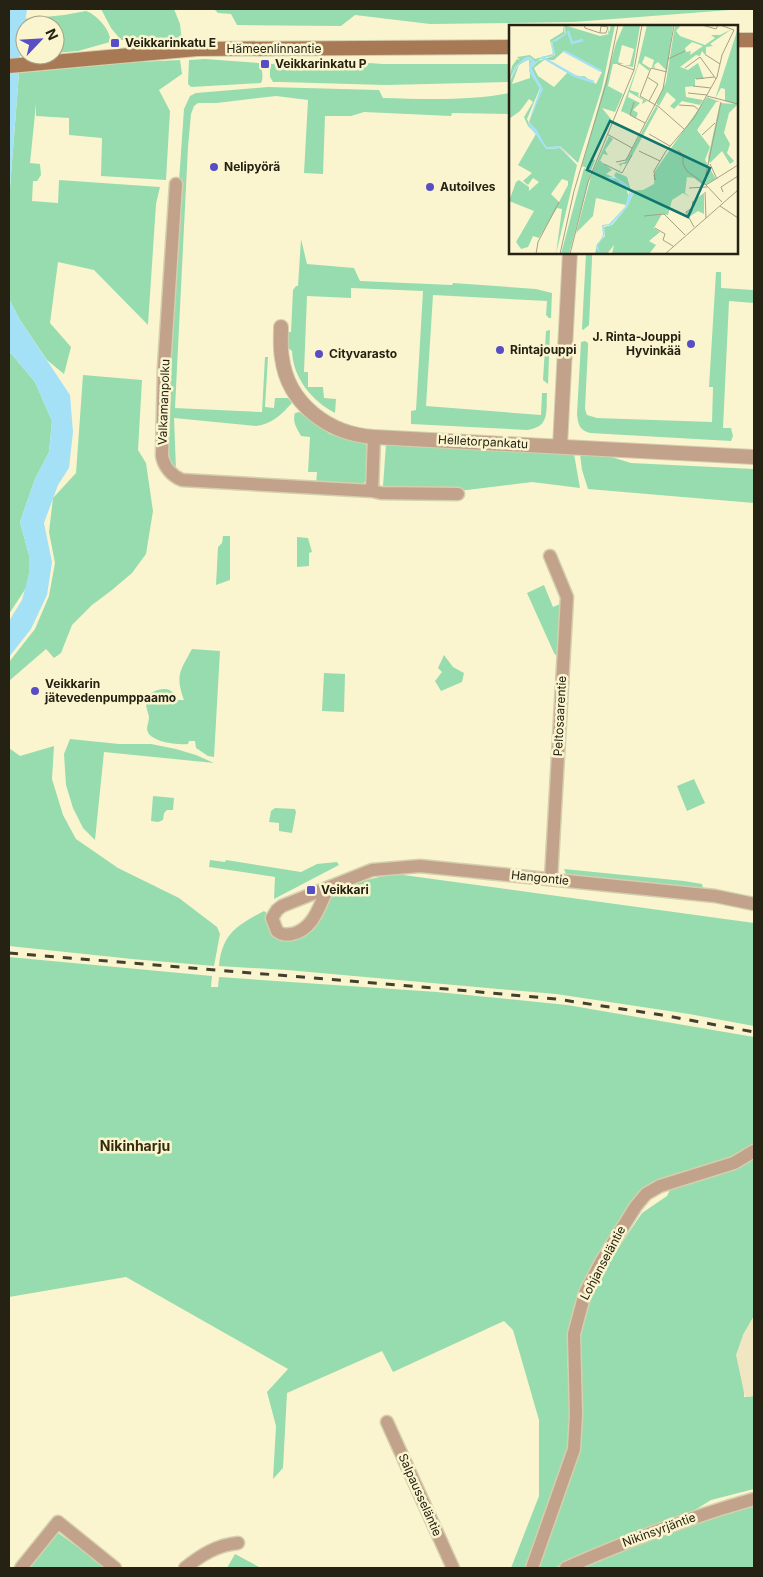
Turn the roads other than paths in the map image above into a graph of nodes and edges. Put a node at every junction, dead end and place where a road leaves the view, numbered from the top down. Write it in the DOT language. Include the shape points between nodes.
graph roads {
  1 [pos="738,40"];
  2 [pos="754,40"];
  3 [pos="509,47"];
  4 [pos="9,66"];
  5 [pos="176,184"];
  6 [pos="570,254"];
  7 [pos="281,327"];
  8 [pos="374,437"];
  9 [pos="560,446"];
  10 [pos="754,457"];
  11 [pos="372,491"];
  12 [pos="458,494"];
  13 [pos="550,556"];
  14 [pos="551,879"];
  15 [pos="328,888"];
  16 [pos="754,904"];
  17 [pos="754,1151"];
  18 [pos="387,1422"];
  19 [pos="754,1499"];
  20 [pos="238,1543"];
  21 [pos="21,1568"];
  22 [pos="115,1568"];
  23 [pos="185,1568"];
  24 [pos="453,1568"];
  25 [pos="532,1568"];
  26 [pos="566,1568"];
  1 -- 2 [label="main road"];
  3 -- 4 [label="main road, Hämeenlinnantie" via="197,49"];
  5 -- 11 [label="street, Valkamanpolku" via="164,367 163,463 176,478 182,480"];
  6 -- 9 [label="street"];
  7 -- 8 [label="street, Helletorpankatu" via="286,375 305,407 327,424"];
  8 -- 9 [label="street, Helletorpankatu"];
  8 -- 11 [label="street"];
  9 -- 10 [label="street, Helletorpankatu"];
  11 -- 12 [label="street, Valkamanpolku"];
  13 -- 14 [label="street, Peltosaarentie" via="568,597"];
  14 -- 15 [label="street, Hangontie" via="420,866 372,870"];
  14 -- 16 [label="street, Hangontie" via="715,896"];
  17 -- 25 [label="street, Lohjanseläntie" via="734,1163 660,1186 646,1194 585,1293 574,1334 574,1449"];
  18 -- 24 [label="street, Salpausseläntie"];
  19 -- 26 [label="street, Nikinsyrjäntie" via="683,1521"];
  20 -- 23 [label="street" via="223,1545"];
  21 -- 22 [label="street" via="58,1522"];
}
